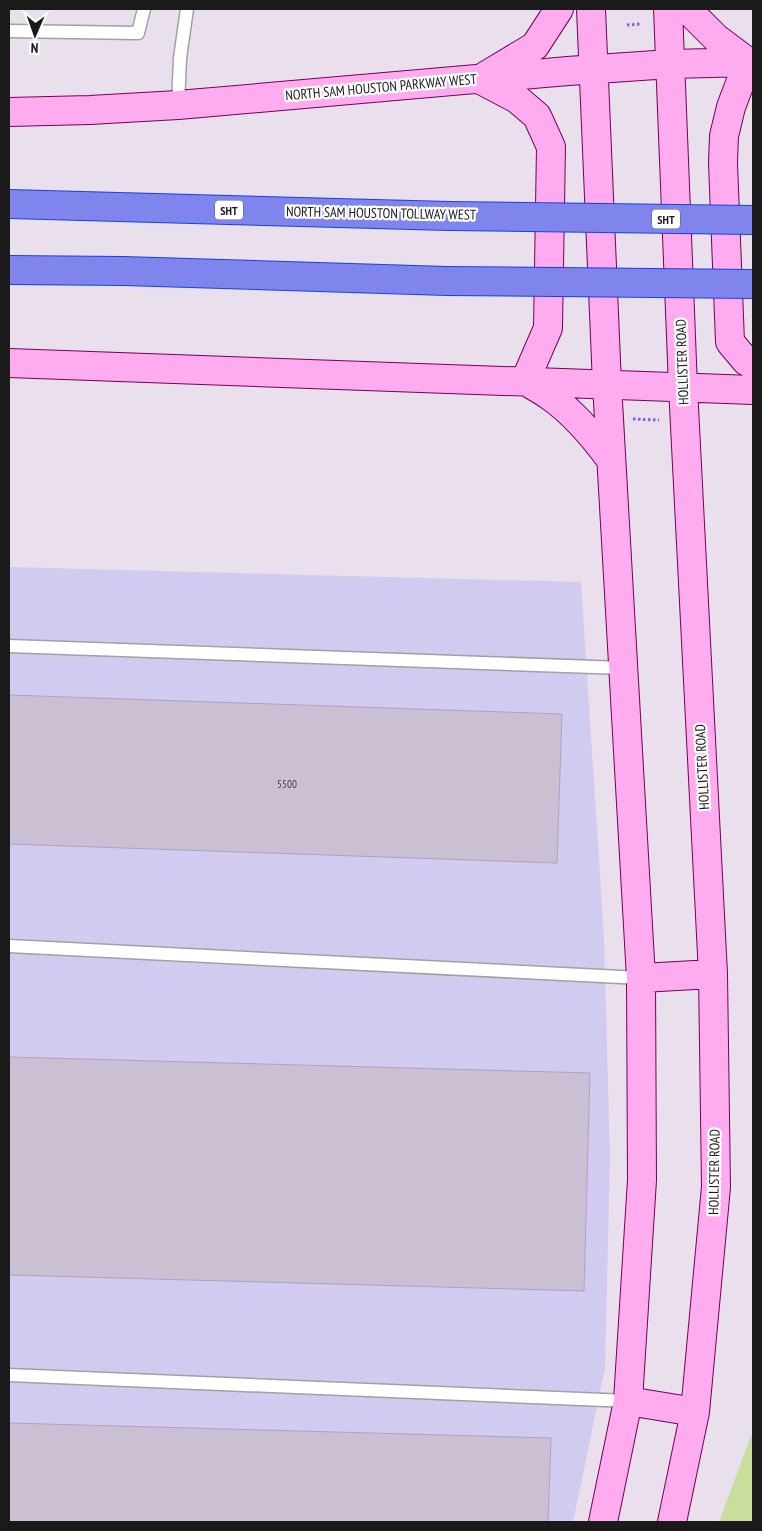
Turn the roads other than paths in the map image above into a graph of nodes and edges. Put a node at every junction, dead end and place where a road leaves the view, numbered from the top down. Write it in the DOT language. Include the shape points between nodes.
graph roads {
  1 [pos="144,9"];
  2 [pos="187,9"];
  3 [pos="559,9"];
  4 [pos="591,9"];
  5 [pos="668,9"];
  6 [pos="687,9"];
  7 [pos="9,31"];
  8 [pos="751,62"];
  9 [pos="670,64"];
  10 [pos="594,69"];
  11 [pos="479,79"];
  12 [pos="178,105"];
  13 [pos="9,112"];
  14 [pos="753,202"];
  15 [pos="9,204"];
  16 [pos="580,217"];
  17 [pos="753,220"];
  18 [pos="9,270"];
  19 [pos="753,284"];
  20 [pos="9,363"];
  21 [pos="753,366"];
  22 [pos="525,381"];
  23 [pos="606,384"];
  24 [pos="683,388"];
  25 [pos="753,390"];
  26 [pos="611,460"];
  27 [pos="9,646"];
  28 [pos="623,668"];
  29 [pos="9,946"];
  30 [pos="713,974"];
  31 [pos="641,978"];
  32 [pos="9,1375"];
  33 [pos="628,1401"];
  34 [pos="695,1412"];
  35 [pos="603,1522"];
  36 [pos="672,1522"];
  1 -- 7 [label="lane" via="138,33"];
  2 -- 12 [label="lane"];
  3 -- 11 [label="main road" via="536,46"];
  4 -- 10 [label="main road"];
  5 -- 9 [label="main road, HOLLISTER ROAD"];
  6 -- 8 [label="main road" via="716,38"];
  8 -- 9 [label="main road, NORTH SAM HOUSTON PARKWAY WEST"];
  8 -- 21 [label="main road" via="730,107 723,163 730,342"];
  9 -- 10 [label="main road, NORTH SAM HOUSTON PARKWAY WEST"];
  9 -- 24 [label="main road, HOLLISTER ROAD"];
  10 -- 11 [label="main road, NORTH SAM HOUSTON PARKWAY WEST"];
  10 -- 23 [label="main road"];
  11 -- 12 [label="main road, NORTH SAM HOUSTON PARKWAY WEST"];
  11 -- 22 [label="main road" via="517,99 537,116 551,147 548,328"];
  12 -- 13 [label="main road, NORTH SAM HOUSTON PARKWAY WEST"];
  14 -- 16 [label="highway, bridge"];
  15 -- 16 [label="highway, NORTH SAM HOUSTON TOLLWAY WEST / SHT, bridge"];
  16 -- 17 [label="highway, NORTH SAM HOUSTON TOLLWAY WEST / SHT, bridge"];
  18 -- 19 [label="highway, bridge"];
  20 -- 22 [label="main road"];
  22 -- 23 [label="main road"];
  22 -- 26 [label="main road" via="575,418"];
  23 -- 24 [label="main road"];
  23 -- 26 [label="main road"];
  24 -- 25 [label="main road"];
  24 -- 30 [label="main road, HOLLISTER ROAD"];
  26 -- 28 [label="main road"];
  27 -- 28 [label="lane"];
  28 -- 31 [label="main road"];
  29 -- 31 [label="lane"];
  30 -- 31 [label="main road"];
  30 -- 34 [label="main road, HOLLISTER ROAD" via="716,1187"];
  31 -- 33 [label="main road" via="642,1180"];
  32 -- 33 [label="lane"];
  33 -- 34 [label="main road"];
  33 -- 35 [label="main road"];
  34 -- 36 [label="main road, HOLLISTER ROAD"];
}
